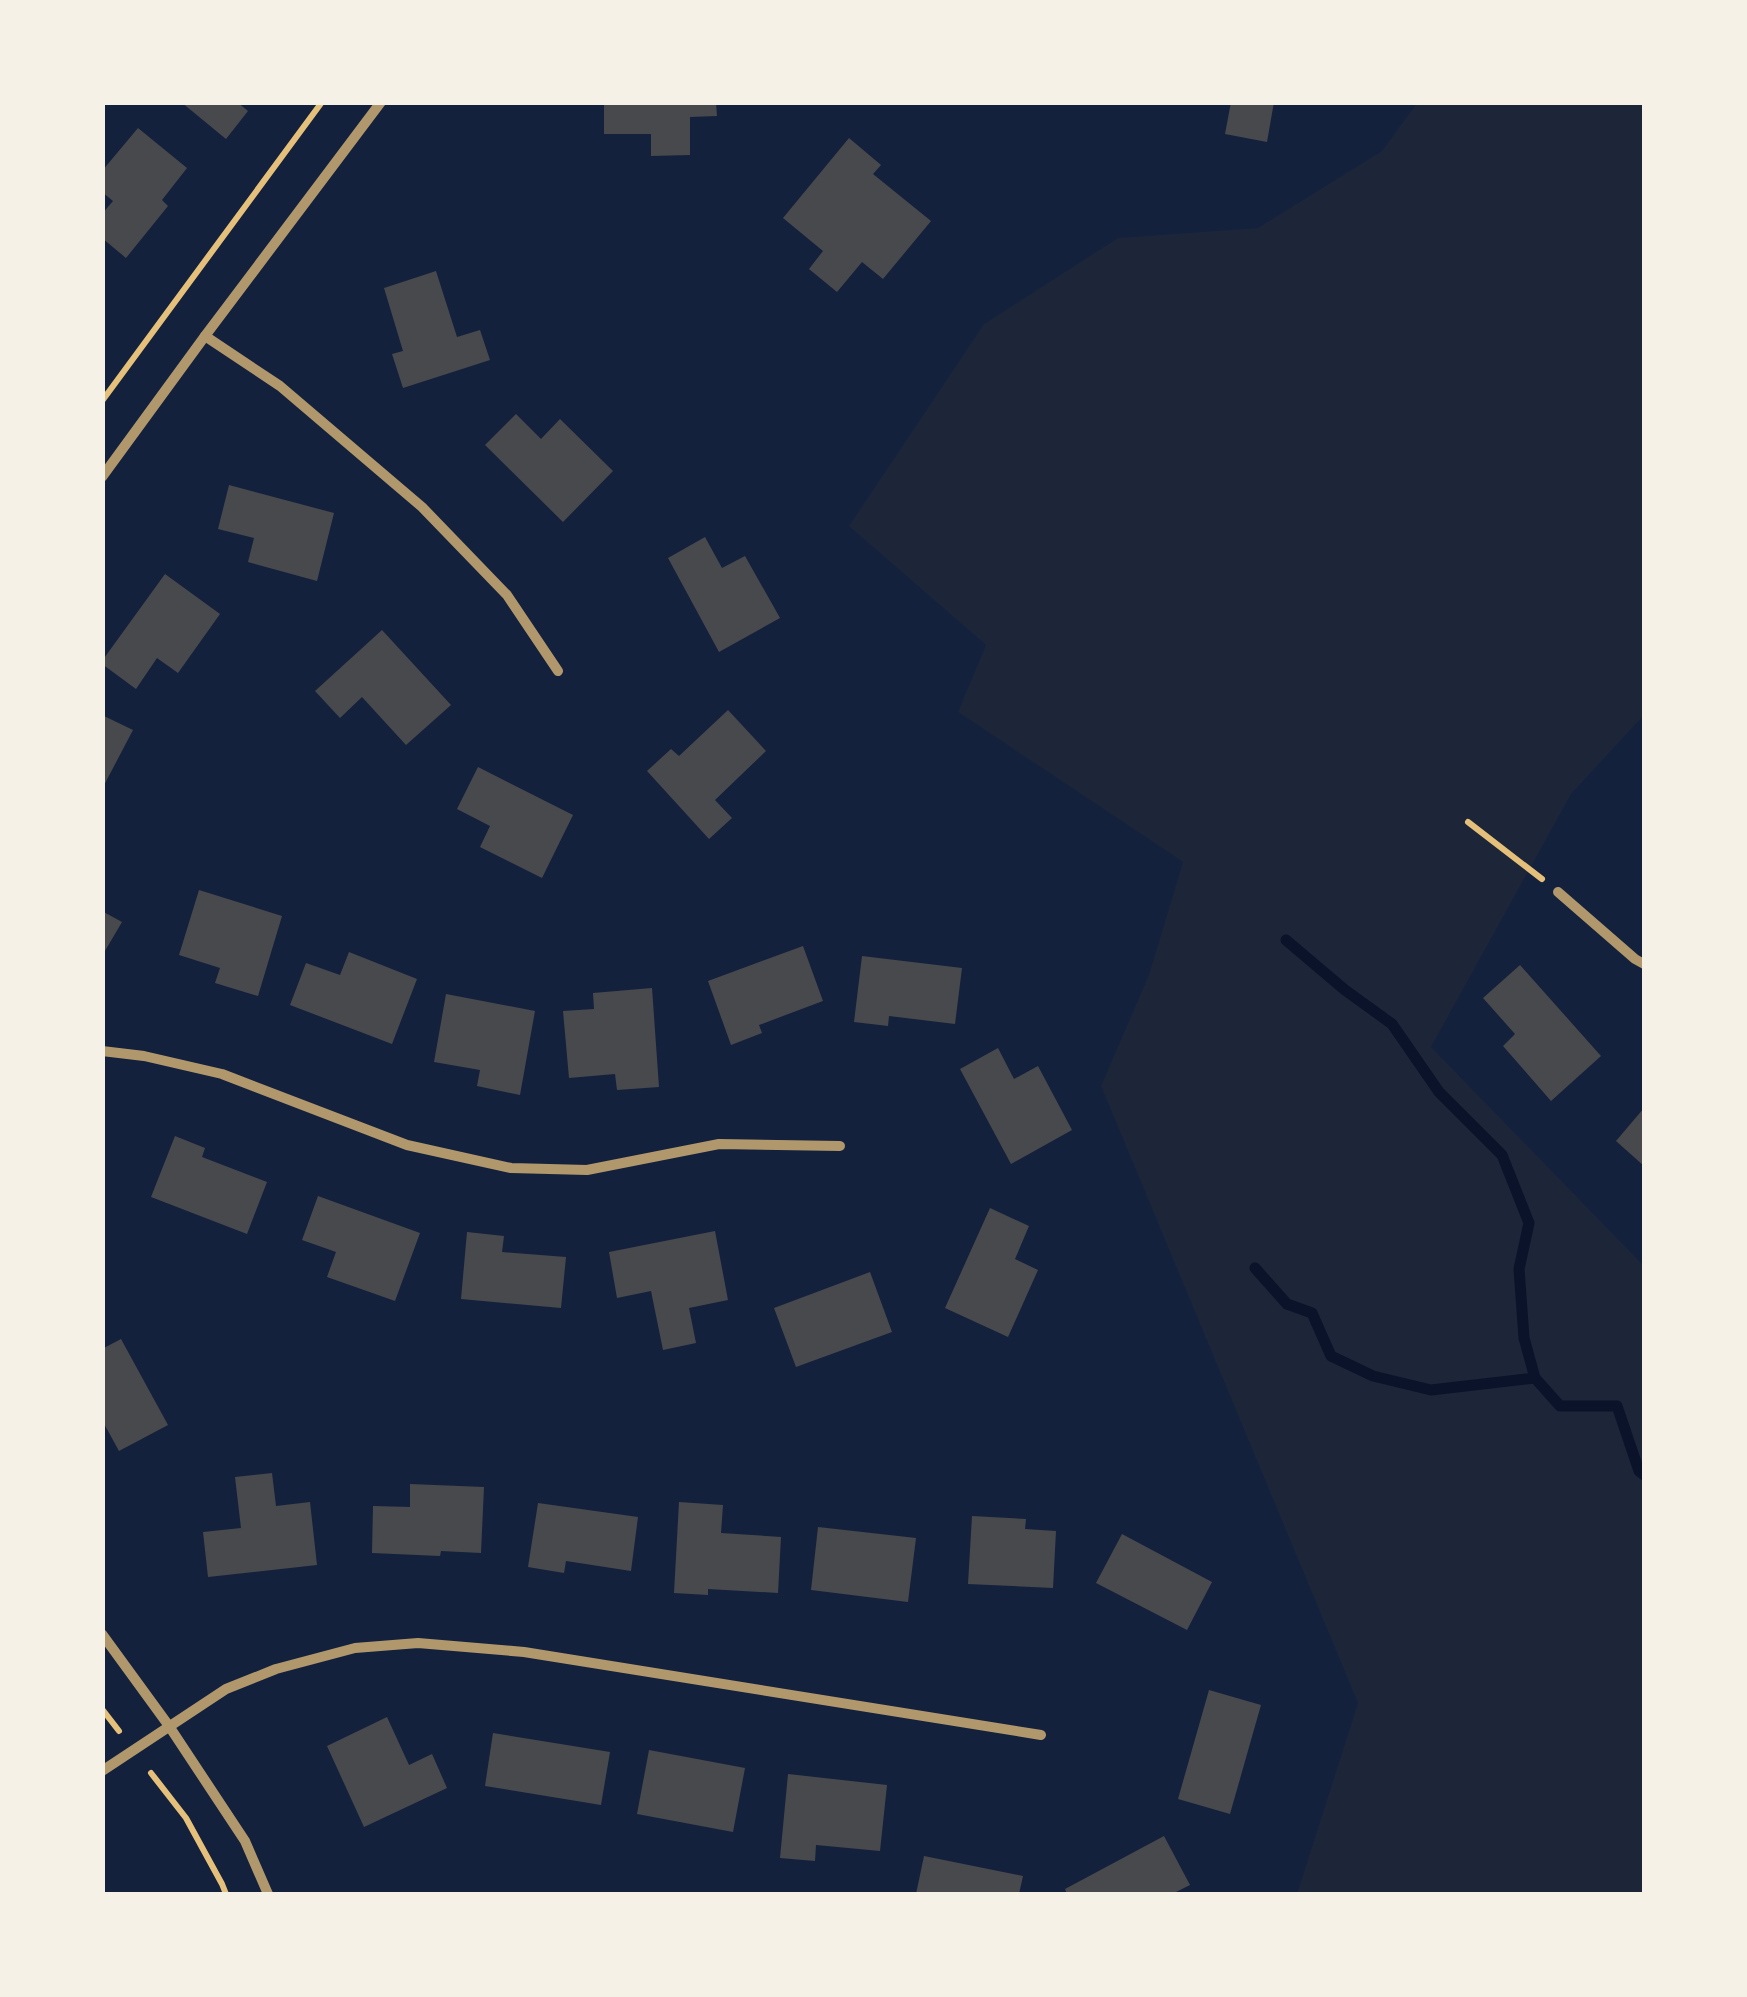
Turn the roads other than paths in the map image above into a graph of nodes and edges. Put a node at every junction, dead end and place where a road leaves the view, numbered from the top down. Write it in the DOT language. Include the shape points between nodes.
graph roads {
  1 [pos="381,102"];
  2 [pos="205,336"];
  3 [pos="102,477"];
  4 [pos="558,671"];
  5 [pos="1558,892"];
  6 [pos="1644,964"];
  7 [pos="102,1051"];
  8 [pos="840,1146"];
  9 [pos="102,1634"];
  10 [pos="169,1726"];
  11 [pos="1040,1735"];
  12 [pos="102,1771"];
  13 [pos="268,1894"];
  1 -- 2 [label="street"];
  2 -- 3 [label="street"];
  2 -- 4 [label="street" via="280,386 422,507 506,595"];
  5 -- 6 [label="street"];
  7 -- 8 [label="street" via="222,1074 407,1144 510,1168 587,1170 719,1144"];
  9 -- 10 [label="street"];
  10 -- 11 [label="street" via="226,1688 276,1669 354,1648 418,1643 524,1652"];
  10 -- 12 [label="street"];
  10 -- 13 [label="street" via="244,1841"];
}
